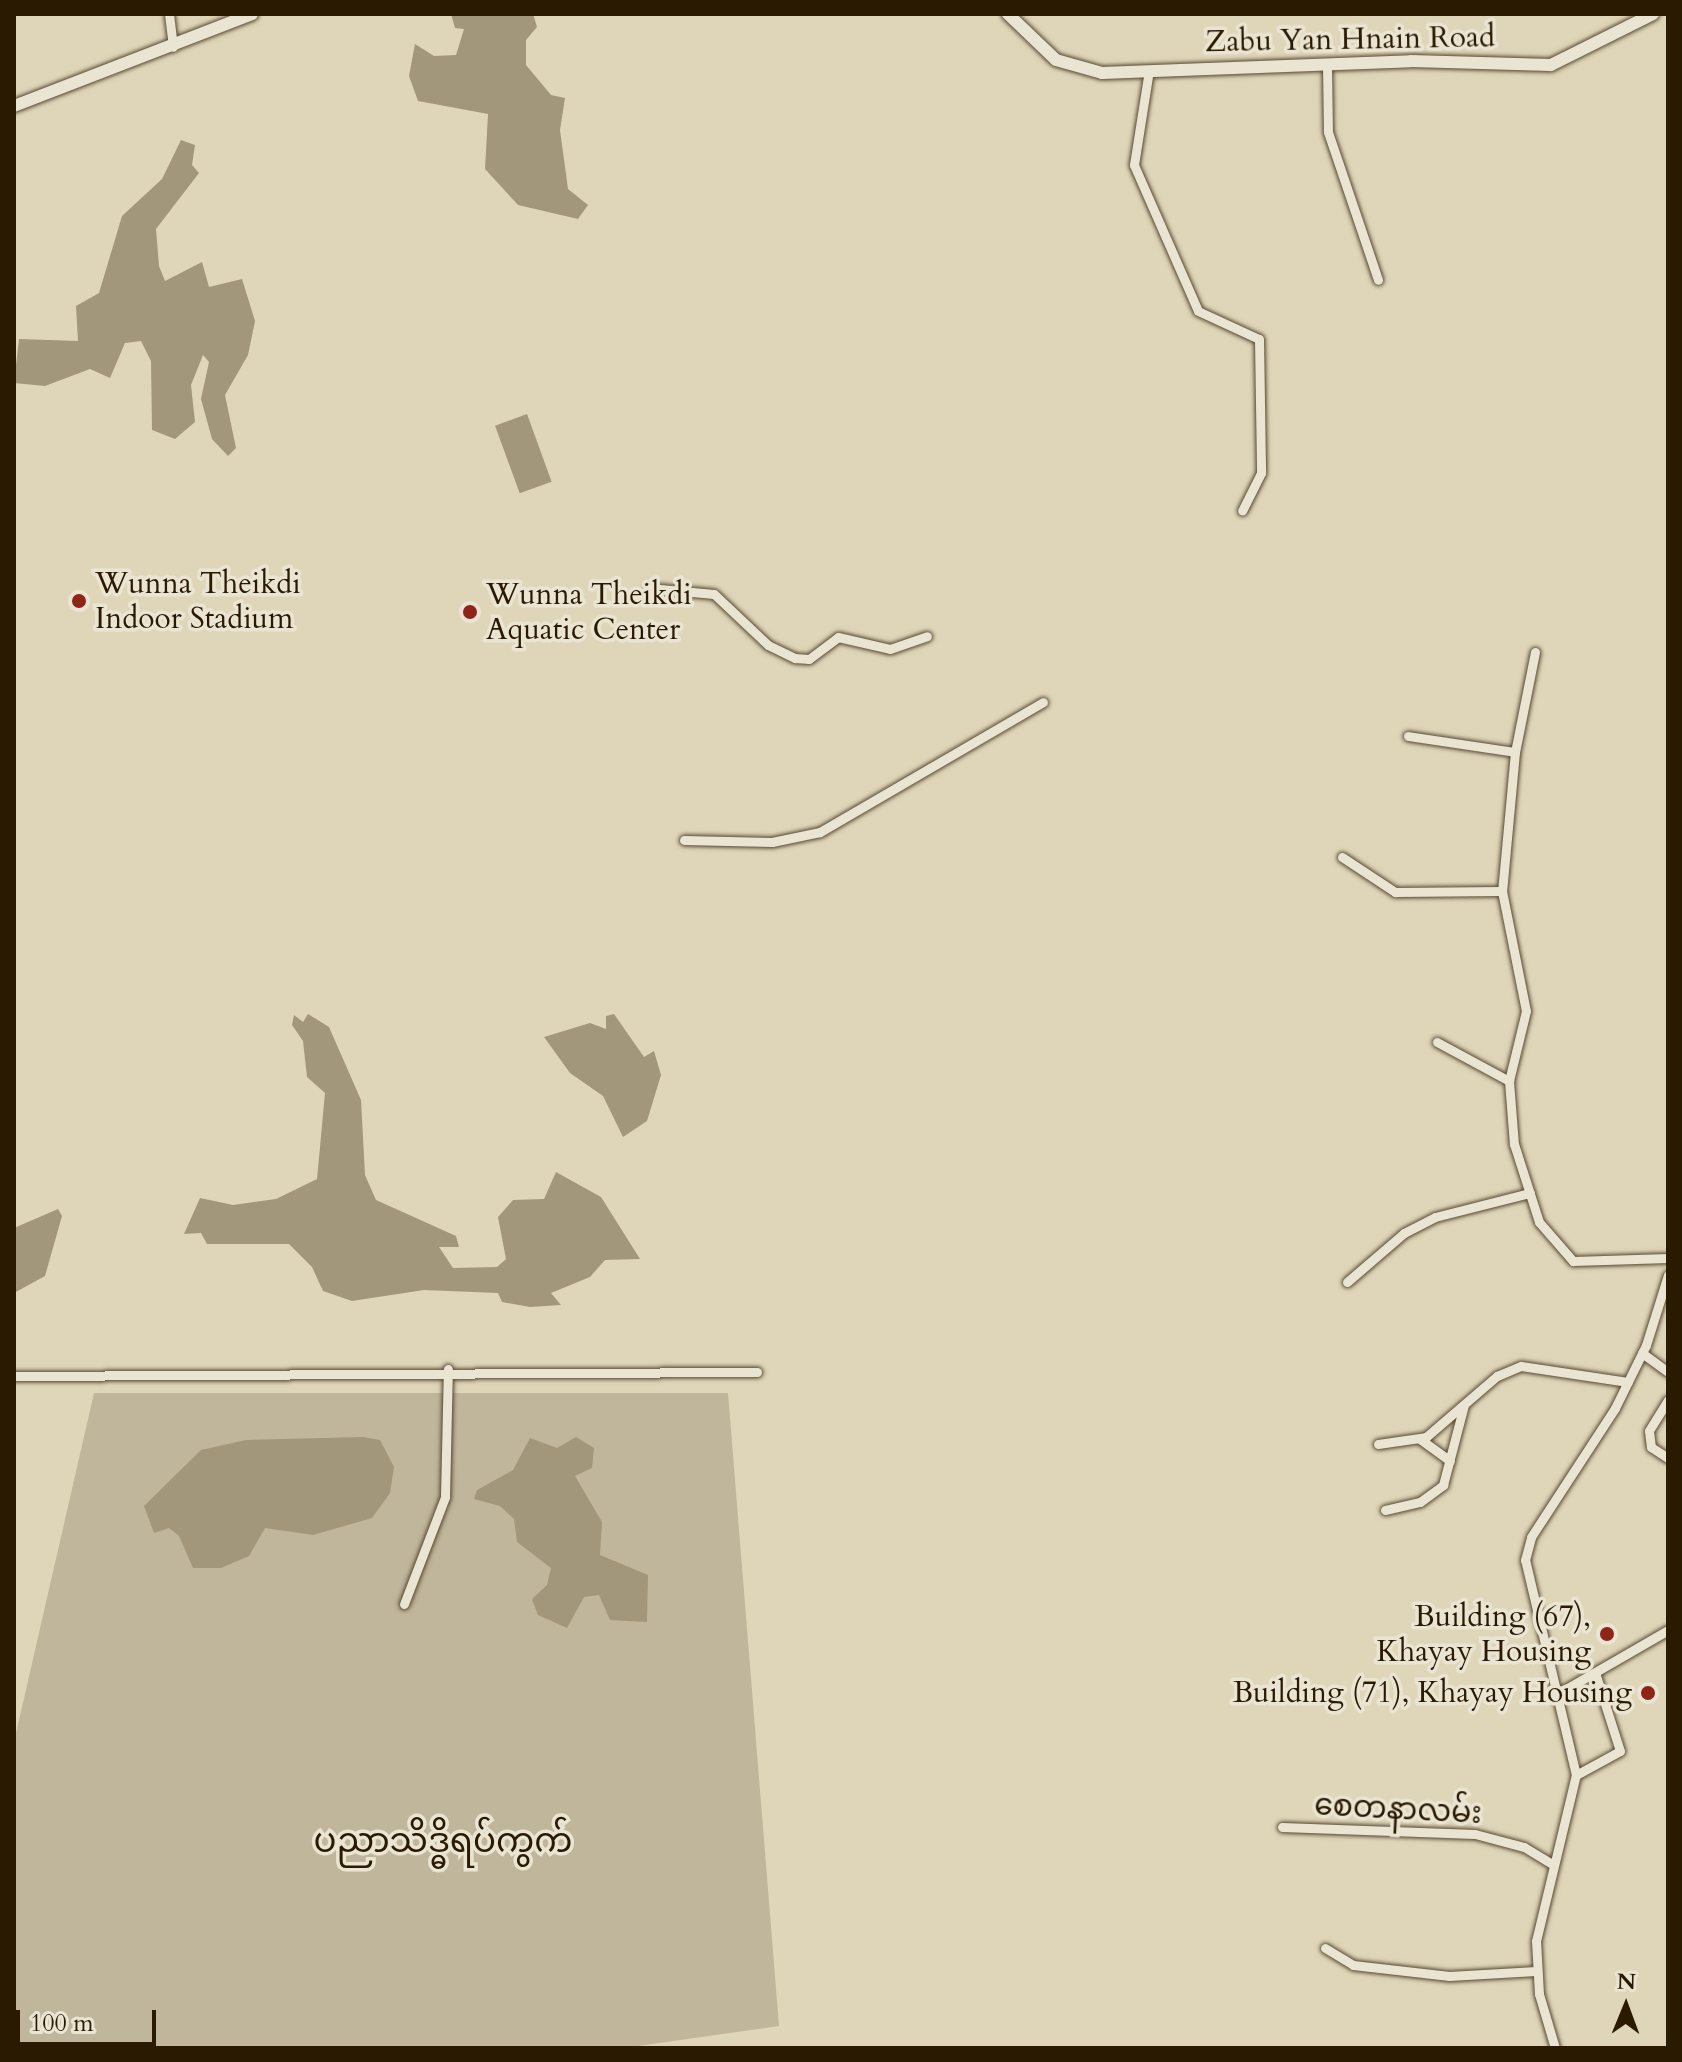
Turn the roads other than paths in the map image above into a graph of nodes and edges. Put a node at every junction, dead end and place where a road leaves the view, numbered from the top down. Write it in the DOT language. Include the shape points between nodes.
graph roads {
  1 [pos="169,14"];
  2 [pos="252,14"];
  3 [pos="1008,14"];
  4 [pos="1653,14"];
  5 [pos="173,47"];
  6 [pos="1327,63"];
  7 [pos="1149,70"];
  8 [pos="14,106"];
  9 [pos="1378,280"];
  10 [pos="1242,511"];
  11 [pos="649,588"];
  12 [pos="927,636"];
  13 [pos="1535,652"];
  14 [pos="1043,702"];
  15 [pos="1408,736"];
  16 [pos="1515,752"];
  17 [pos="684,840"];
  18 [pos="1342,857"];
  19 [pos="1502,891"];
  20 [pos="1437,1042"];
  21 [pos="1509,1081"];
  22 [pos="1530,1193"];
  23 [pos="1668,1258"];
  24 [pos="1668,1275"];
  25 [pos="1347,1282"];
  26 [pos="1642,1353"];
  27 [pos="448,1369"];
  28 [pos="757,1372"];
  29 [pos="1668,1372"];
  30 [pos="14,1376"];
  31 [pos="1628,1382"];
  32 [pos="1668,1400"];
  33 [pos="1464,1405"];
  34 [pos="1420,1439"];
  35 [pos="1378,1444"];
  36 [pos="1668,1458"];
  37 [pos="1450,1461"];
  38 [pos="1385,1510"];
  39 [pos="404,1604"];
  40 [pos="1668,1630"];
  41 [pos="1596,1676"];
  42 [pos="1559,1693"];
  43 [pos="1576,1775"];
  44 [pos="1282,1827"];
  45 [pos="1554,1865"];
  46 [pos="1325,1948"];
  47 [pos="1536,1971"];
  48 [pos="1555,2048"];
  1 -- 5 [label="street"];
  2 -- 5 [label="street"];
  3 -- 7 [label="street, Zabu Yan Hnain Road" via="1056,60 1102,73"];
  4 -- 6 [label="street, Zabu Yan Hnain Road" via="1551,65"];
  5 -- 8 [label="street"];
  6 -- 7 [label="street, Zabu Yan Hnain Road"];
  6 -- 9 [label="street" via="1328,132"];
  7 -- 10 [label="street" via="1134,165 1198,311 1259,339 1261,473"];
  11 -- 12 [label="street" via="714,594 768,645 795,658 809,659 838,637 890,649"];
  13 -- 16 [label="street"];
  14 -- 17 [label="street" via="820,832 772,842"];
  15 -- 16 [label="street"];
  16 -- 19 [label="street"];
  18 -- 19 [label="street" via="1395,892"];
  19 -- 21 [label="street" via="1526,1011"];
  20 -- 21 [label="street"];
  21 -- 22 [label="street" via="1514,1144"];
  22 -- 23 [label="street" via="1554,1245 1573,1261"];
  22 -- 25 [label="street" via="1435,1217 1404,1233"];
  24 -- 26 [label="street"];
  26 -- 29 [label="street"];
  26 -- 31 [label="street"];
  27 -- 28 [label="street"];
  27 -- 30 [label="street"];
  27 -- 39 [label="street" via="445,1497"];
  31 -- 33 [label="street" via="1521,1366"];
  31 -- 42 [label="street" via="1531,1537 1525,1560"];
  32 -- 36 [label="street" via="1649,1431 1651,1447"];
  33 -- 34 [label="street"];
  33 -- 37 [label="street"];
  34 -- 35 [label="street"];
  34 -- 37 [label="street"];
  37 -- 38 [label="street" via="1435,1493"];
  40 -- 41 [label="street"];
  41 -- 42 [label="street"];
  41 -- 43 [label="street" via="1620,1751"];
  42 -- 43 [label="street"];
  43 -- 45 [label="street"];
  44 -- 45 [label="street, စေတနာလမ်း" via="1475,1834 1524,1847"];
  45 -- 47 [label="street"];
  46 -- 47 [label="street" via="1353,1965 1449,1976"];
  47 -- 48 [label="street"];
}
